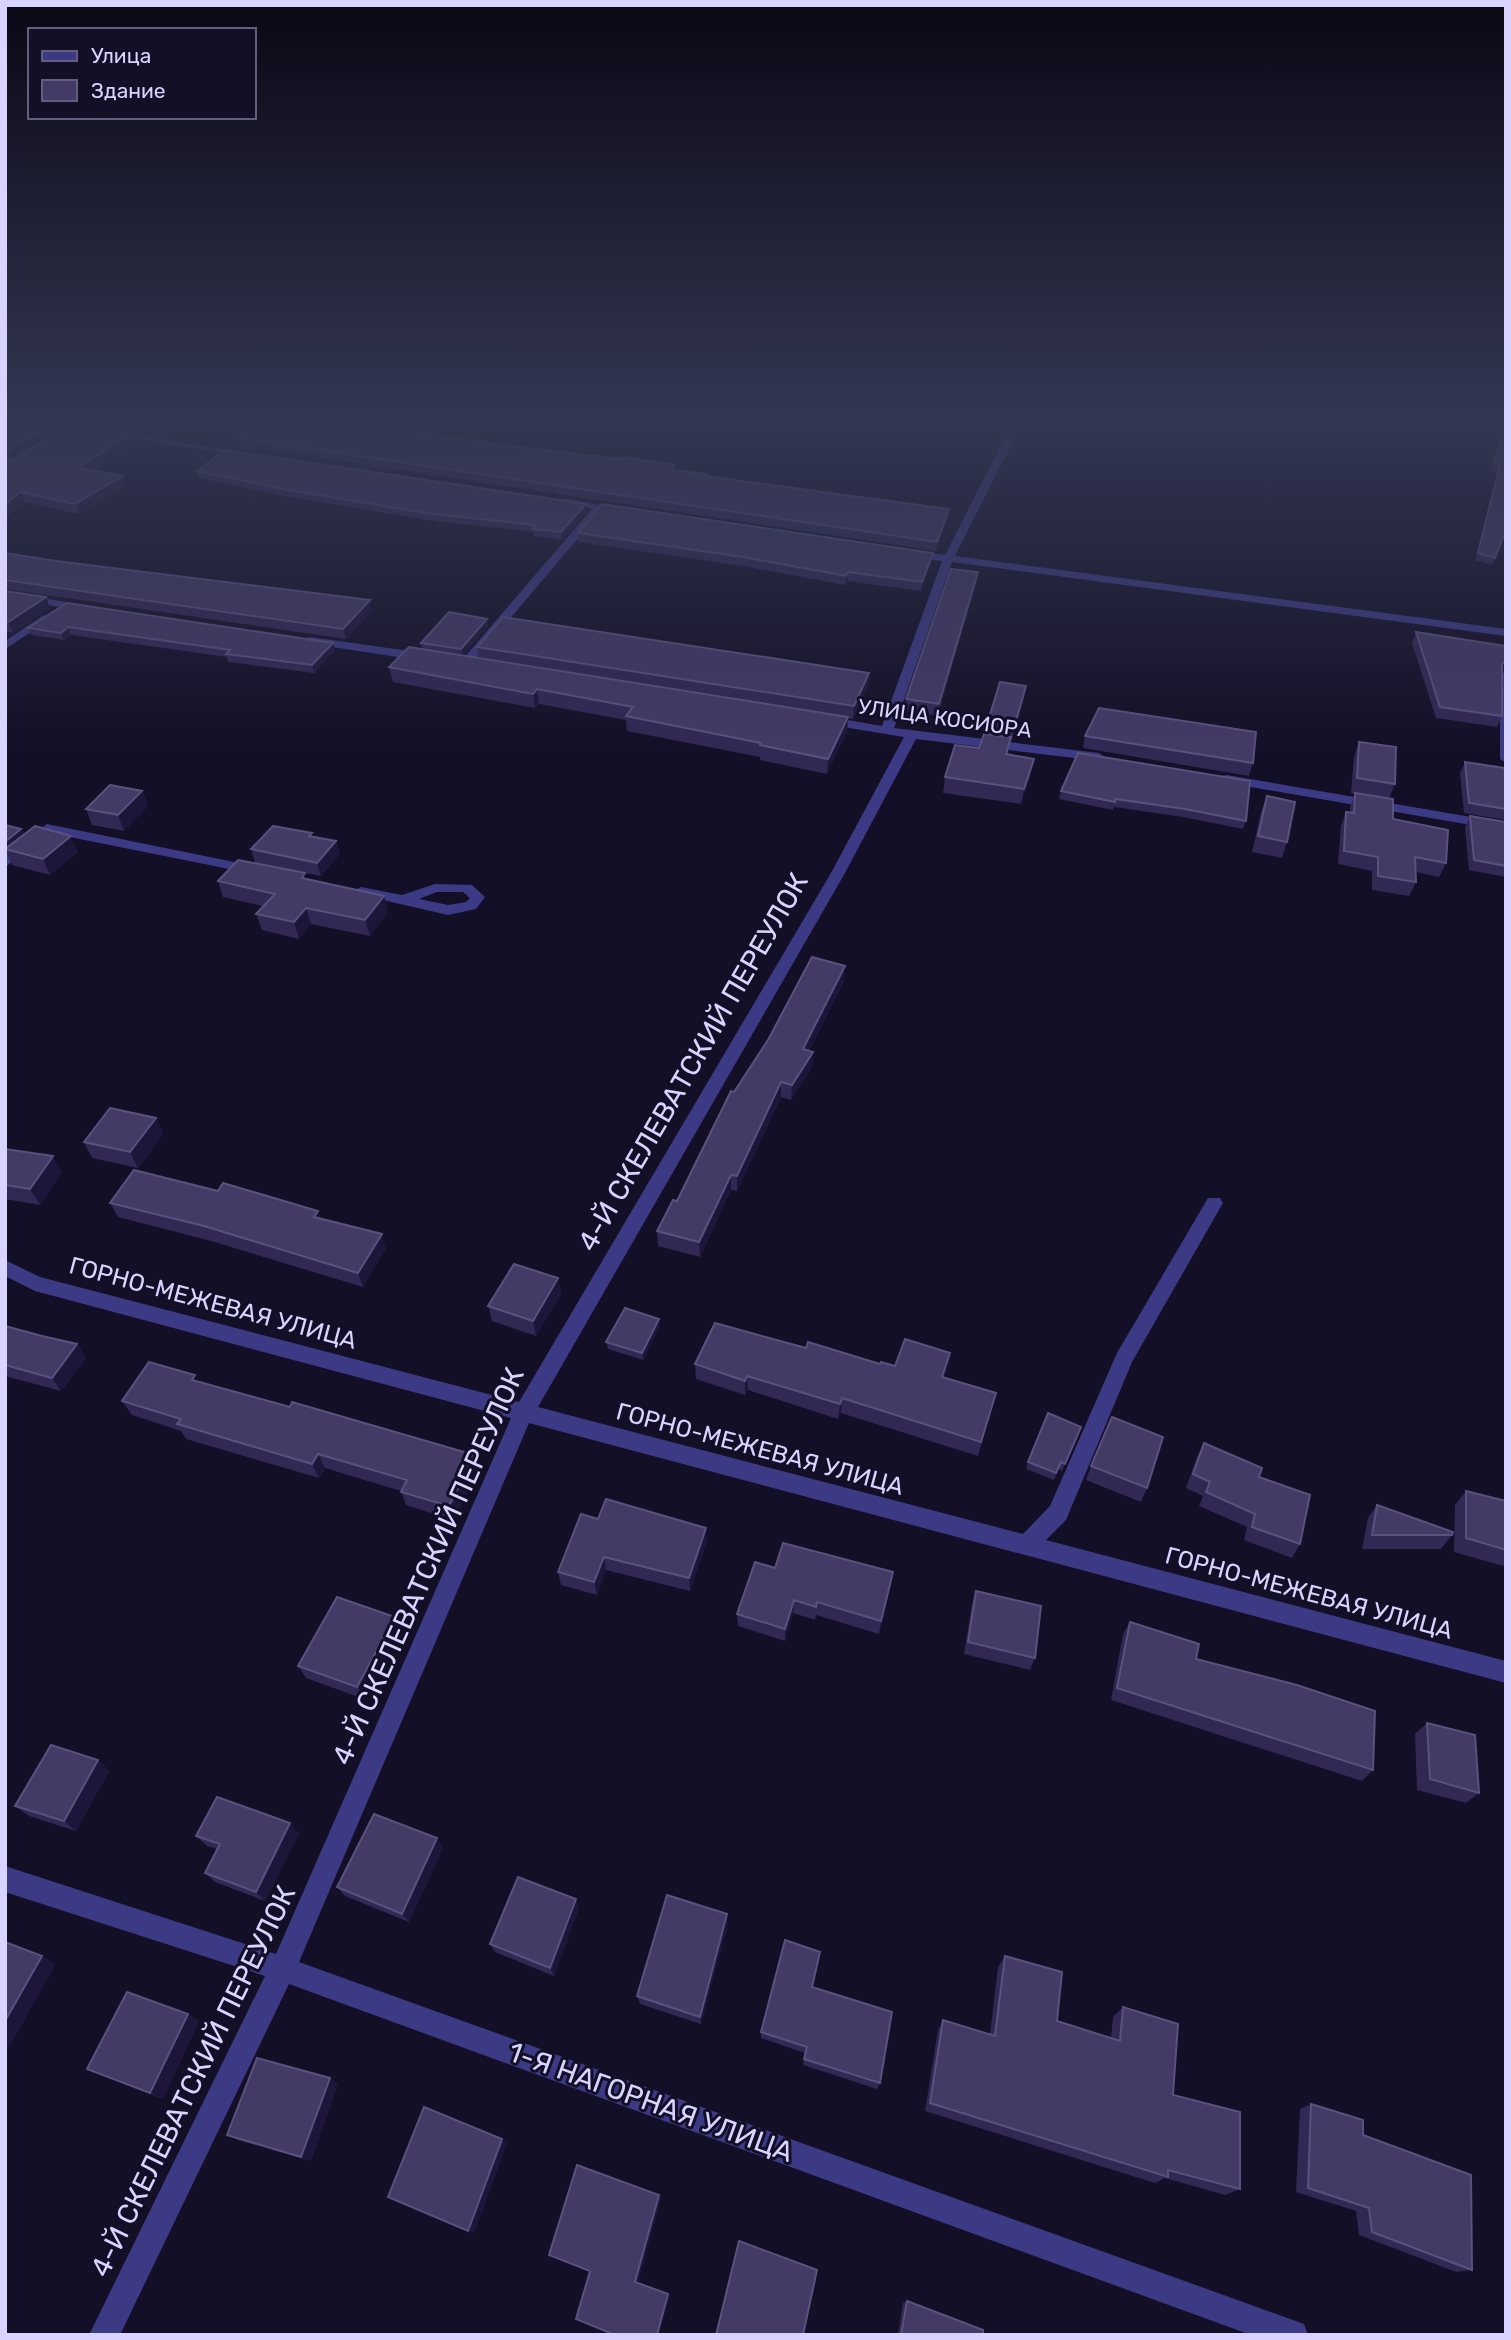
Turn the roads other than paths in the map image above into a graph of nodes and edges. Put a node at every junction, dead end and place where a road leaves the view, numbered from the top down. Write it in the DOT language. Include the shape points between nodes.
graph roads {
  1 [pos="578,533"];
  2 [pos="961,533"];
  3 [pos="894,551"];
  4 [pos="948,559"];
  5 [pos="5,595"];
  6 [pos="65,606"];
  7 [pos="93,610"];
  8 [pos="1506,633"];
  9 [pos="300,639"];
  10 [pos="5,646"];
  11 [pos="438,659"];
  12 [pos="452,661"];
  13 [pos="1506,675"];
  14 [pos="805,717"];
  15 [pos="887,730"];
  16 [pos="912,735"];
  17 [pos="1108,758"];
  18 [pos="1506,759"];
  19 [pos="1217,777"];
  20 [pos="1506,827"];
  21 [pos="5,863"];
  22 [pos="266,872"];
  23 [pos="349,889"];
  24 [pos="403,900"];
  25 [pos="1214,1203"];
  26 [pos="5,1267"];
  27 [pos="523,1414"];
  28 [pos="1026,1546"];
  29 [pos="1506,1672"];
  30 [pos="5,1879"];
  31 [pos="283,1969"];
  32 [pos="104,2335"];
  33 [pos="1293,2335"];
  1 -- 12 [label="street" via="473,664"];
  2 -- 4 [label="street"];
  3 -- 4 [label="street"];
  4 -- 8 [label="street"];
  4 -- 15 [label="street"];
  5 -- 6 [label="street"];
  6 -- 7 [label="street"];
  6 -- 10 [label="street"];
  9 -- 11 [label="street"];
  13 -- 18 [label="street"];
  14 -- 15 [label="street, УЛИЦА КОСИОРА"];
  15 -- 16 [label="street, УЛИЦА КОСИОРА"];
  16 -- 17 [label="street, УЛИЦА КОСИОРА"];
  16 -- 27 [label="street, 4-Й СКЕЛЕВАТСКИЙ ПЕРЕУЛОК" via="838,873"];
  19 -- 20 [label="street"];
  21 -- 22 [label="street" via="47,828"];
  23 -- 24 [label="street"];
  24 -- 24 [label="street" via="435,888 467,888 478,897 471,906 448,910"];
  25 -- 28 [label="street" via="1124,1359 1058,1513"];
  26 -- 27 [label="street, ГОРНО-МЕЖЕВАЯ УЛИЦА" via="35,1283"];
  27 -- 28 [label="street, ГОРНО-МЕЖЕВАЯ УЛИЦА"];
  27 -- 31 [label="street, 4-Й СКЕЛЕВАТСКИЙ ПЕРЕУЛОК"];
  28 -- 29 [label="street, ГОРНО-МЕЖЕВАЯ УЛИЦА"];
  30 -- 31 [label="street, 1-Я НАГОРНАЯ УЛИЦА"];
  31 -- 32 [label="street, 4-Й СКЕЛЕВАТСКИЙ ПЕРЕУЛОК"];
  31 -- 33 [label="street, 1-Я НАГОРНАЯ УЛИЦА"];
}
